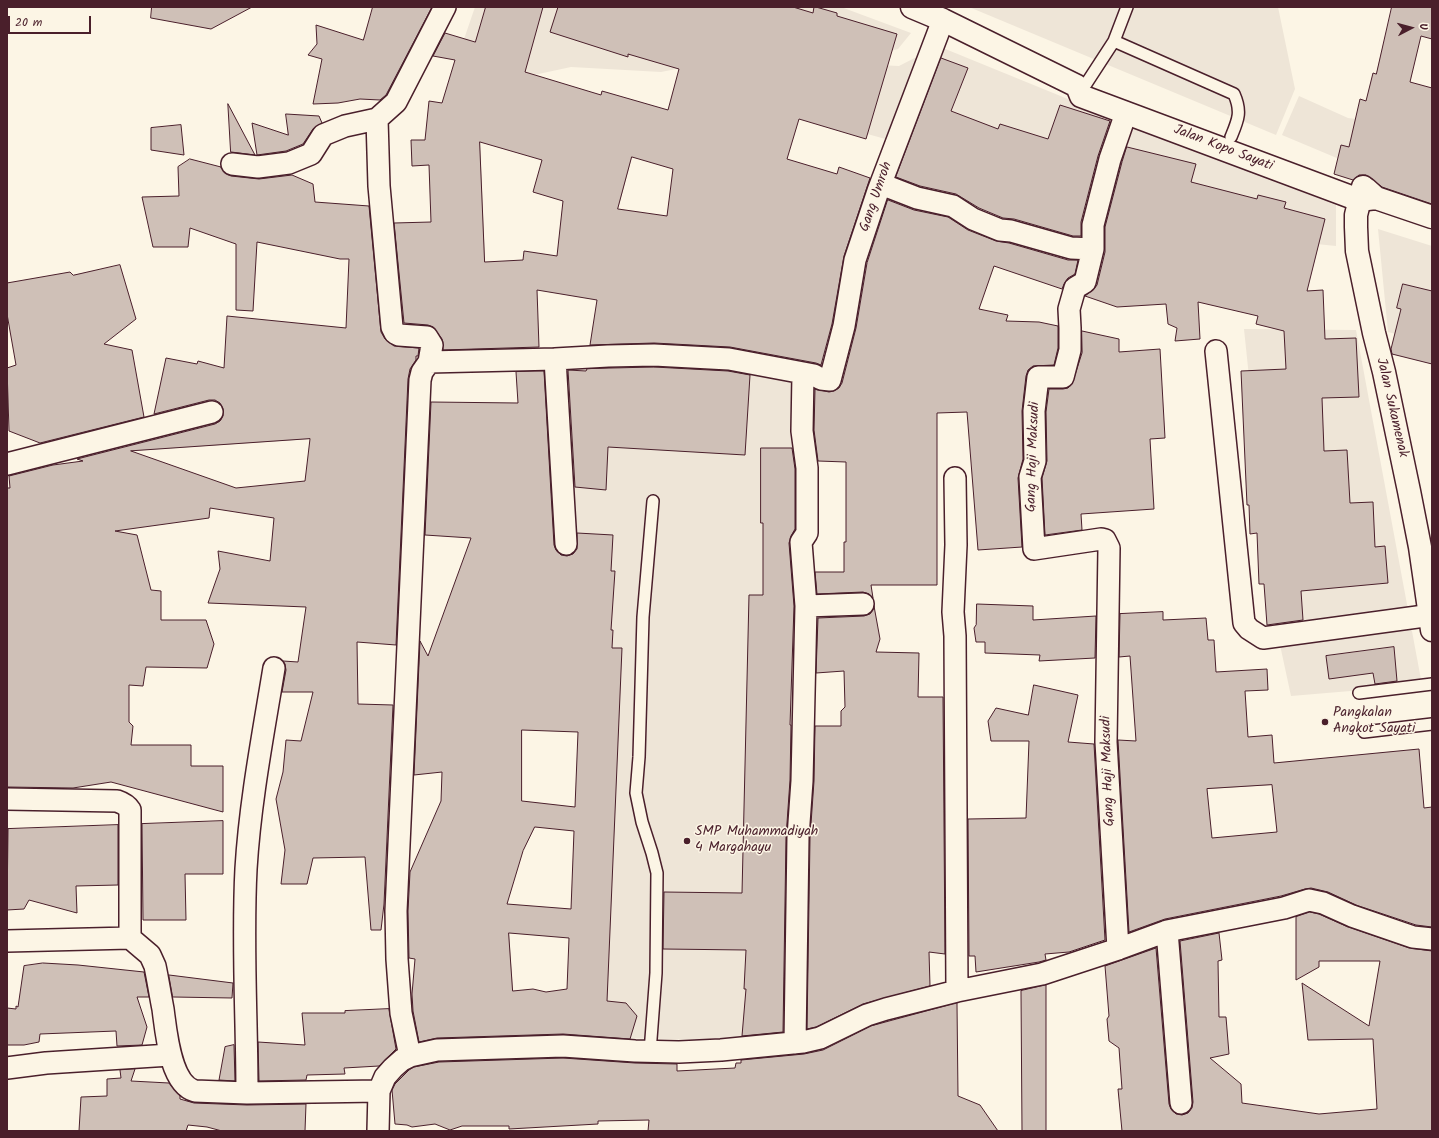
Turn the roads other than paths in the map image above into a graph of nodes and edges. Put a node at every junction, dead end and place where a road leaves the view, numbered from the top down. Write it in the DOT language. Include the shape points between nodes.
graph roads {
  1 [pos="445,7"];
  2 [pos="1127,7"];
  3 [pos="917,8"];
  4 [pos="943,20"];
  5 [pos="1114,41"];
  6 [pos="1081,85"];
  7 [pos="1126,113"];
  8 [pos="377,119"];
  9 [pos="1231,137"];
  10 [pos="232,164"];
  11 [pos="881,184"];
  12 [pos="1366,195"];
  13 [pos="1432,217"];
  14 [pos="1093,249"];
  15 [pos="1216,352"];
  16 [pos="555,359"];
  17 [pos="429,362"];
  18 [pos="803,374"];
  19 [pos="212,412"];
  20 [pos="7,464"];
  21 [pos="955,478"];
  22 [pos="653,501"];
  23 [pos="566,544"];
  24 [pos="863,604"];
  25 [pos="806,606"];
  26 [pos="1431,620"];
  27 [pos="274,668"];
  28 [pos="1432,684"];
  29 [pos="1359,693"];
  30 [pos="1432,724"];
  31 [pos="1364,732"];
  32 [pos="7,799"];
  33 [pos="1167,931"];
  34 [pos="130,938"];
  35 [pos="1432,939"];
  36 [pos="7,941"];
  37 [pos="1118,949"];
  38 [pos="957,991"];
  39 [pos="795,1043"];
  40 [pos="650,1052"];
  41 [pos="170,1055"];
  42 [pos="410,1056"];
  43 [pos="7,1068"];
  44 [pos="379,1091"];
  45 [pos="247,1093"];
  46 [pos="1181,1103"];
  47 [pos="378,1131"];
  1 -- 8 [label="street" via="396,102"];
  2 -- 5 [label="lane"];
  3 -- 4 [label="main road, Jalan Kopo Sayati"];
  4 -- 6 [label="main road, Jalan Kopo Sayati"];
  4 -- 11 [label="street, Gang Umroh"];
  5 -- 6 [label="lane"];
  5 -- 9 [label="lane" via="1234,94 1239,106 1238,121"];
  6 -- 7 [label="main road, Jalan Kopo Sayati" via="1081,96"];
  6 -- 9 [label="main road, Jalan Kopo Sayati"];
  7 -- 12 [label="main road, Jalan Kopo Sayati"];
  7 -- 14 [label="street, Gang Haji Maksudi" via="1110,159 1093,225"];
  8 -- 10 [label="street" via="323,134 311,154 289,163 258,166"];
  8 -- 17 [label="street" via="379,186 392,327 399,335 426,337 432,345"];
  9 -- 12 [label="main road, Jalan Kopo Sayati"];
  11 -- 14 [label="street" via="917,198 953,206 973,219 1000,230 1071,248"];
  11 -- 18 [label="street, Gang Umroh" via="855,260 844,326 830,380"];
  12 -- 13 [label="main road, Jalan Kopo Sayati"];
  12 -- 26 [label="main road, Jalan Sukamenak" via="1356,215 1358,251 1409,491"];
  14 -- 37 [label="street, Gang Haji Maksudi" via="1085,282 1075,288 1069,309 1070,350 1063,377 1038,377 1034,411 1035,461 1030,477 1034,549 1101,539 1105,540 1109,548 1106,742"];
  15 -- 26 [label="street" via="1244,623 1263,638"];
  16 -- 17 [label="street"];
  16 -- 18 [label="street" via="654,355 729,359"];
  16 -- 23 [label="street"];
  17 -- 42 [label="street" via="420,380 396,911 401,1013"];
  18 -- 25 [label="street" via="802,431 807,468 807,533 801,542"];
  19 -- 20 [label="street"];
  21 -- 38 [label="street" via="953,612"];
  22 -- 40 [label="lane" via="643,617 636,793 640,817 657,873 656,973"];
  24 -- 25 [label="street"];
  25 -- 39 [label="street" via="802,781 798,837"];
  27 -- 45 [label="street" via="255,783 246,869"];
  28 -- 29 [label="lane"];
  30 -- 31 [label="lane"];
  32 -- 34 [label="street" via="116,801 126,804 130,810"];
  33 -- 35 [label="street" via="1284,908 1309,900 1413,937"];
  33 -- 37 [label="street"];
  33 -- 46 [label="street"];
  34 -- 36 [label="street"];
  34 -- 41 [label="street" via="150,955 155,966"];
  37 -- 38 [label="street" via="1042,974"];
  38 -- 39 [label="street" via="867,1015 820,1038"];
  39 -- 40 [label="street" via="721,1050"];
  40 -- 42 [label="street" via="563,1046 437,1050"];
  41 -- 43 [label="street"];
  41 -- 45 [label="street" via="181,1080 190,1090"];
  42 -- 44 [label="street" via="402,1060 385,1077"];
  44 -- 45 [label="street"];
  44 -- 47 [label="street"];
}
